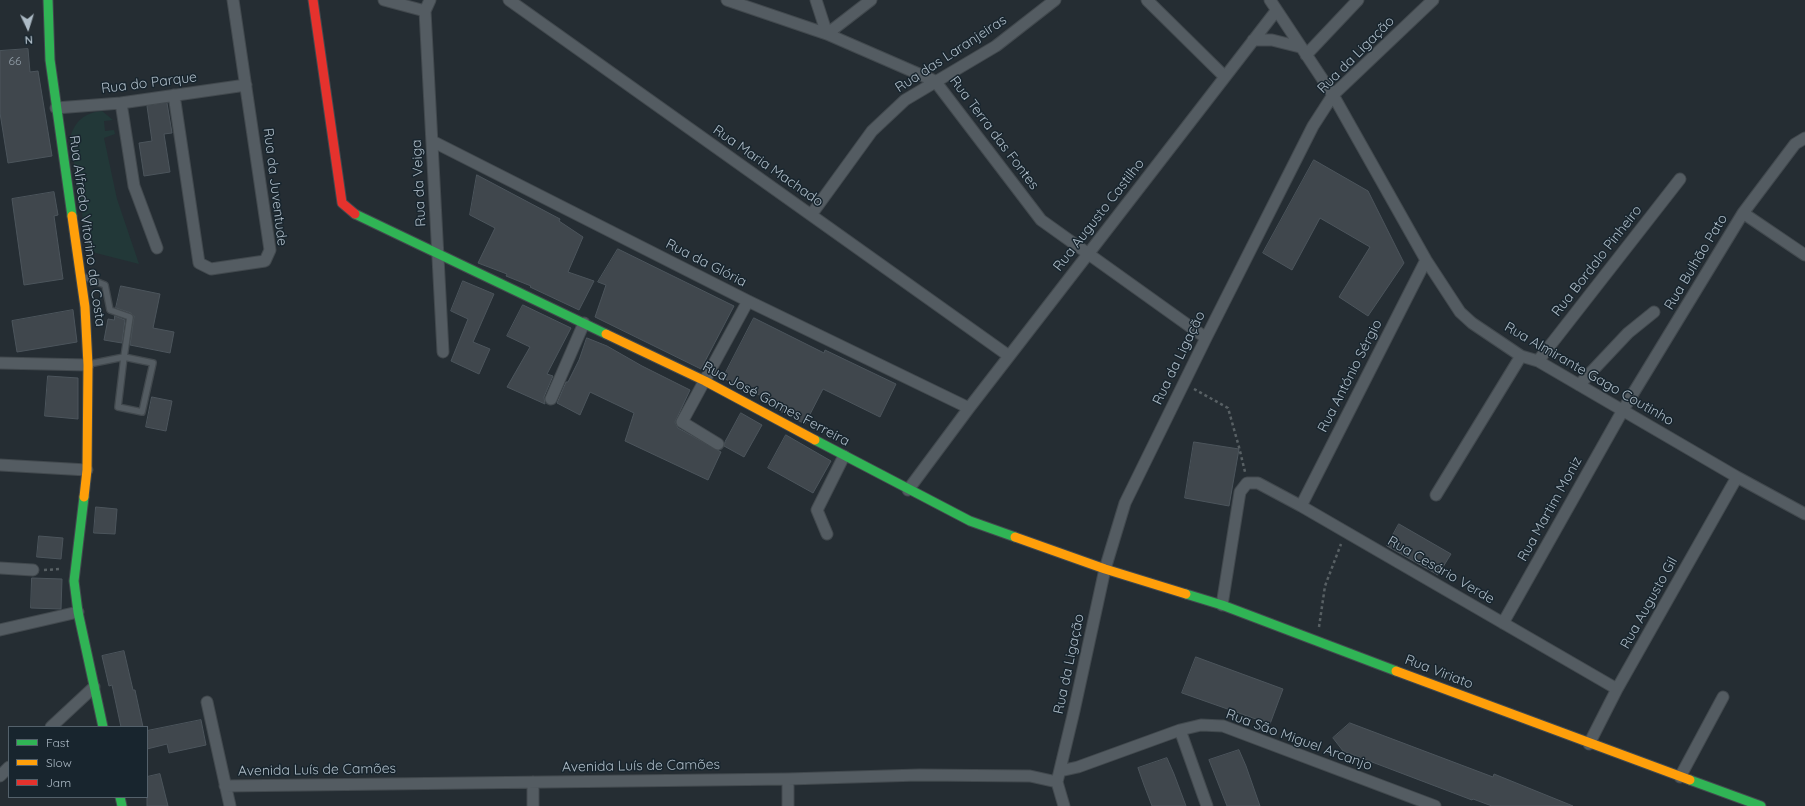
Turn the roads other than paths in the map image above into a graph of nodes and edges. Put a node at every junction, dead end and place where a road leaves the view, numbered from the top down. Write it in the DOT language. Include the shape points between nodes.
graph roads {
  1 [pos="48,0"];
  2 [pos="233,0"];
  3 [pos="313,0"];
  4 [pos="384,0"];
  5 [pos="430,0"];
  6 [pos="509,0"];
  7 [pos="727,0"];
  8 [pos="816,0"];
  9 [pos="871,0"];
  10 [pos="1055,0"];
  11 [pos="1147,0"];
  12 [pos="1270,0"];
  13 [pos="1358,0"];
  14 [pos="1433,0"];
  15 [pos="425,11"];
  16 [pos="1276,11"];
  17 [pos="827,34"];
  18 [pos="1253,40"];
  19 [pos="1303,51"];
  20 [pos="1224,77"];
  21 [pos="935,80"];
  22 [pos="246,85"];
  23 [pos="174,95"];
  24 [pos="1332,95"];
  25 [pos="121,103"];
  26 [pos="56,108"];
  27 [pos="1805,138"];
  28 [pos="432,141"];
  29 [pos="1680,179"];
  30 [pos="1743,213"];
  31 [pos="811,214"];
  32 [pos="157,248"];
  33 [pos="438,253"];
  34 [pos="1088,254"];
  35 [pos="1805,255"];
  36 [pos="1426,260"];
  37 [pos="81,276"];
  38 [pos="748,301"];
  39 [pos="1654,312"];
  40 [pos="584,323"];
  41 [pos="1206,338"];
  42 [pos="443,352"];
  43 [pos="1009,356"];
  44 [pos="1522,356"];
  45 [pos="124,357"];
  46 [pos="1538,361"];
  47 [pos="0,362"];
  48 [pos="88,364"];
  49 [pos="704,381"];
  50 [pos="1579,385"];
  51 [pos="551,399"];
  52 [pos="968,408"];
  53 [pos="1624,410"];
  54 [pos="718,444"];
  55 [pos="844,456"];
  56 [pos="0,465"];
  57 [pos="87,470"];
  58 [pos="1737,477"];
  59 [pos="908,490"];
  60 [pos="1436,495"];
  61 [pos="1301,506"];
  62 [pos="1805,514"];
  63 [pos="828,534"];
  64 [pos="0,568"];
  65 [pos="1105,569"];
  66 [pos="33,570"];
  67 [pos="1222,605"];
  68 [pos="78,612"];
  69 [pos="1504,623"];
  70 [pos="0,630"];
  71 [pos="94,687"];
  72 [pos="1617,689"];
  73 [pos="1723,697"];
  74 [pos="208,702"];
  75 [pos="52,726"];
  76 [pos="103,726"];
  77 [pos="1180,730"];
  78 [pos="1589,744"];
  79 [pos="8,768"];
  80 [pos="0,776"];
  81 [pos="1058,776"];
  82 [pos="1680,777"];
  83 [pos="788,779"];
  84 [pos="533,782"];
  85 [pos="226,786"];
  86 [pos="121,800"];
  87 [pos="1412,802"];
  88 [pos="112,806"];
  89 [pos="230,806"];
  90 [pos="534,806"];
  91 [pos="788,806"];
  92 [pos="1064,806"];
  93 [pos="1207,806"];
  94 [pos="1435,806"];
  95 [pos="1761,806"];
  1 -- 26 [label="street, Rua Alfredo Vitorino da Costa" via="50,60"];
  2 -- 22 [label="street, Rua da Juventude"];
  3 -- 33 [label="street, Rua José Gomes Ferreira" via="342,203 356,215"];
  4 -- 15 [label="street"];
  5 -- 15 [label="street"];
  6 -- 31 [label="street, Rua Maria Machado"];
  7 -- 17 [label="street, Rua Terra das Fontes"];
  8 -- 17 [label="street"];
  9 -- 17 [label="street"];
  10 -- 21 [label="street, Rua das Laranjeiras" via="996,46"];
  11 -- 20 [label="street"];
  12 -- 16 [label="street, Rua Almirante Gago Coutinho"];
  13 -- 19 [label="street"];
  14 -- 24 [label="street, Rua da Ligação"];
  15 -- 28 [label="street, Rua da Veiga"];
  16 -- 18 [label="street, Rua Augusto Castilho"];
  16 -- 19 [label="street, Rua Almirante Gago Coutinho"];
  17 -- 21 [label="street, Rua Terra das Fontes"];
  18 -- 19 [label="street" via="1272,40"];
  18 -- 20 [label="street, Rua Augusto Castilho"];
  19 -- 24 [label="street, Rua Almirante Gago Coutinho"];
  20 -- 34 [label="street, Rua Augusto Castilho"];
  21 -- 31 [label="street, Rua das Laranjeiras" via="905,100 872,131"];
  21 -- 34 [label="street, Rua Terra das Fontes" via="1041,220"];
  22 -- 23 [label="street, Rua do Parque"];
  22 -- 23 [label="street, Rua da Juventude" via="270,250 265,261 219,268 211,269 199,263"];
  23 -- 25 [label="street, Rua do Parque"];
  24 -- 36 [label="street, Rua Almirante Gago Coutinho"];
  24 -- 41 [label="street, Rua da Ligação" via="1313,126"];
  25 -- 26 [label="street, Rua do Parque"];
  25 -- 32 [label="street" via="134,186"];
  26 -- 37 [label="street, Rua Alfredo Vitorino da Costa"];
  27 -- 30 [label="street, Rua Bulhão Pato" via="1795,144"];
  28 -- 33 [label="street, Rua da Veiga"];
  28 -- 38 [label="street, Rua da Glória"];
  29 -- 46 [label="street, Rua Bordalo Pinheiro"];
  30 -- 35 [label="street"];
  30 -- 53 [label="street, Rua Bulhão Pato"];
  31 -- 43 [label="street, Rua Maria Machado"];
  33 -- 40 [label="street, Rua José Gomes Ferreira"];
  33 -- 42 [label="street, Rua da Veiga"];
  34 -- 41 [label="street, Rua Terra das Fontes"];
  34 -- 43 [label="street, Rua Augusto Castilho"];
  36 -- 44 [label="street, Rua Almirante Gago Coutinho" via="1460,312 1472,323"];
  36 -- 61 [label="street, Rua António Sérgio"];
  37 -- 45 [label="lane" via="104,285 110,310 130,317"];
  37 -- 48 [label="street, Rua Alfredo Vitorino da Costa"];
  38 -- 49 [label="street"];
  38 -- 52 [label="street, Rua da Glória"];
  39 -- 50 [label="street" via="1628,333"];
  40 -- 49 [label="street, Rua José Gomes Ferreira"];
  40 -- 51 [label="street"];
  41 -- 65 [label="street, Rua da Ligação" via="1125,503"];
  43 -- 52 [label="street, Rua Augusto Castilho"];
  44 -- 46 [label="street, Rua Almirante Gago Coutinho"];
  44 -- 60 [label="street"];
  45 -- 45 [label="lane" via="153,363 142,412 118,407"];
  45 -- 48 [label="lane"];
  46 -- 50 [label="street, Rua Almirante Gago Coutinho"];
  47 -- 48 [label="street"];
  48 -- 57 [label="street, Rua Alfredo Vitorino da Costa"];
  49 -- 54 [label="street" via="682,422"];
  49 -- 55 [label="street, Rua José Gomes Ferreira"];
  50 -- 53 [label="street, Rua Almirante Gago Coutinho"];
  52 -- 59 [label="street, Rua Augusto Castilho"];
  53 -- 58 [label="street, Rua Almirante Gago Coutinho"];
  53 -- 69 [label="street, Rua Martim Moniz"];
  55 -- 59 [label="street, Rua José Gomes Ferreira"];
  55 -- 63 [label="street" via="817,510"];
  56 -- 57 [label="street"];
  57 -- 68 [label="street, Rua Alfredo Vitorino da Costa" via="74,581"];
  58 -- 62 [label="street, Rua Almirante Gago Coutinho"];
  58 -- 72 [label="street, Rua Augusto Gil"];
  59 -- 65 [label="street, Rua José Gomes Ferreira" via="970,521"];
  61 -- 67 [label="street, Rua Cesário Verde" via="1258,483 1247,483 1240,492"];
  61 -- 69 [label="street, Rua Cesário Verde"];
  64 -- 66 [label="street"];
  65 -- 67 [label="street, Rua Viriato"];
  65 -- 81 [label="street, Rua da Ligação"];
  67 -- 78 [label="street, Rua Viriato"];
  68 -- 70 [label="street"];
  68 -- 71 [label="street, Rua Alfredo Vitorino da Costa"];
  69 -- 72 [label="street, Rua Cesário Verde"];
  71 -- 75 [label="street"];
  71 -- 76 [label="street, Rua Alfredo Vitorino da Costa"];
  72 -- 78 [label="street, Rua Augusto Gil"];
  73 -- 82 [label="street"];
  74 -- 85 [label="street"];
  77 -- 81 [label="street, Rua São Miguel Arcanjo"];
  77 -- 87 [label="street, Rua São Miguel Arcanjo" via="1201,725 1223,726"];
  77 -- 93 [label="street"];
  78 -- 82 [label="street, Rua Viriato"];
  79 -- 80 [label="street"];
  81 -- 83 [label="street, Avenida Luís de Camões" via="919,775"];
  81 -- 92 [label="street"];
  82 -- 95 [label="street, Rua Viriato"];
  83 -- 84 [label="street, Avenida Luís de Camões"];
  83 -- 91 [label="street"];
  84 -- 85 [label="street, Avenida Luís de Camões"];
  84 -- 90 [label="street"];
  85 -- 89 [label="street"];
  86 -- 88 [label="street"];
  87 -- 94 [label="street, Rua São Miguel Arcanjo"];
}
